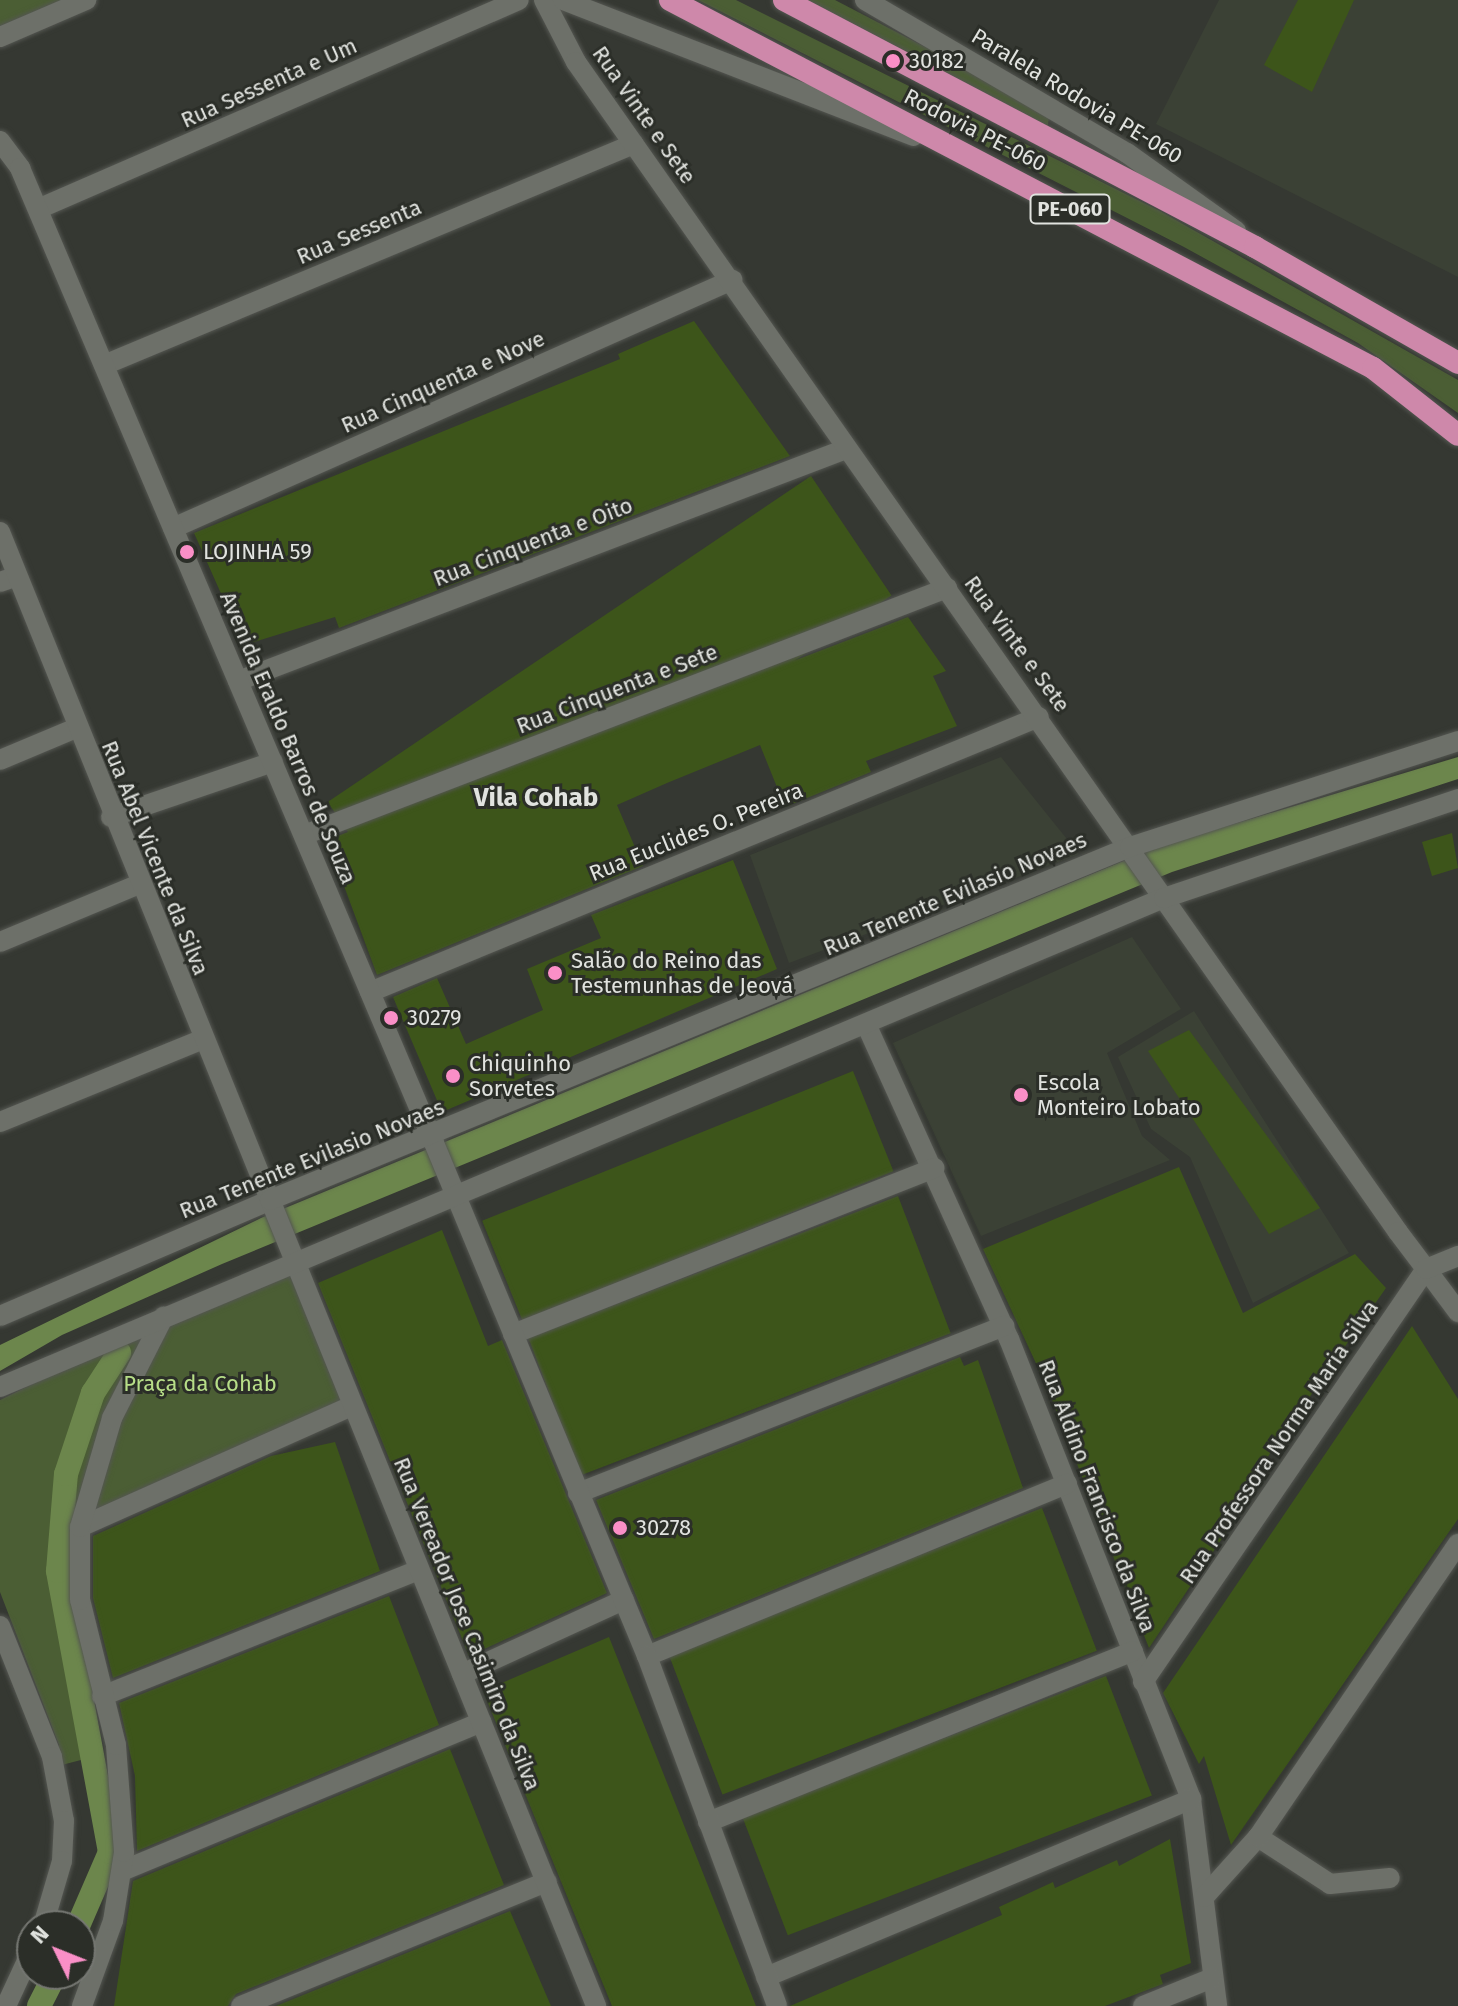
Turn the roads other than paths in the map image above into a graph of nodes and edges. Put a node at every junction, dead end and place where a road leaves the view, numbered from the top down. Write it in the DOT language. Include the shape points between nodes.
graph roads {
  1 [pos="86,0"];
  2 [pos="519,0"];
  3 [pos="544,0"];
  4 [pos="563,0"];
  5 [pos="670,0"];
  6 [pos="784,0"];
  7 [pos="865,0"];
  8 [pos="0,37"];
  9 [pos="0,141"];
  10 [pos="634,144"];
  11 [pos="959,152"];
  12 [pos="38,209"];
  13 [pos="1255,247"];
  14 [pos="732,280"];
  15 [pos="1458,363"];
  16 [pos="104,365"];
  17 [pos="1458,435"];
  18 [pos="846,449"];
  19 [pos="173,528"];
  20 [pos="0,532"];
  21 [pos="8,579"];
  22 [pos="947,588"];
  23 [pos="238,681"];
  24 [pos="1039,717"];
  25 [pos="76,728"];
  26 [pos="1458,741"];
  27 [pos="0,760"];
  28 [pos="273,762"];
  29 [pos="1458,799"];
  30 [pos="111,817"];
  31 [pos="304,835"];
  32 [pos="1133,850"];
  33 [pos="139,884"];
  34 [pos="1159,891"];
  35 [pos="0,942"];
  36 [pos="370,992"];
  37 [pos="866,1024"];
  38 [pos="203,1039"];
  39 [pos="0,1122"];
  40 [pos="433,1140"];
  41 [pos="935,1168"];
  42 [pos="451,1184"];
  43 [pos="272,1205"];
  44 [pos="286,1241"];
  45 [pos="1458,1256"];
  46 [pos="293,1261"];
  47 [pos="1426,1269"];
  48 [pos="1458,1312"];
  49 [pos="0,1316"];
  50 [pos="164,1316"];
  51 [pos="1004,1326"];
  52 [pos="513,1334"];
  53 [pos="0,1387"];
  54 [pos="352,1406"];
  55 [pos="1067,1484"];
  56 [pos="578,1493"];
  57 [pos="80,1527"];
  58 [pos="1458,1544"];
  59 [pos="419,1570"];
  60 [pos="624,1600"];
  61 [pos="0,1626"];
  62 [pos="1133,1651"];
  63 [pos="647,1656"];
  64 [pos="462,1674"];
  65 [pos="1143,1682"];
  66 [pos="102,1696"];
  67 [pos="481,1722"];
  68 [pos="1191,1799"];
  69 [pos="708,1822"];
  70 [pos="1258,1837"];
  71 [pos="122,1871"];
  72 [pos="1390,1878"];
  73 [pos="547,1882"];
  74 [pos="1204,1897"];
  75 [pos="48,1910"];
  76 [pos="766,1977"];
  77 [pos="1212,1978"];
  78 [pos="16,1984"];
  79 [pos="6,2006"];
  80 [pos="82,2006"];
  81 [pos="241,2006"];
  82 [pos="596,2006"];
  83 [pos="777,2006"];
  84 [pos="1143,2006"];
  85 [pos="1217,2006"];
  1 -- 8 [label="street"];
  2 -- 12 [label="street, Rua Sessenta e Um"];
  3 -- 10 [label="street, Rua Vinte e Sete" via="576,62"];
  4 -- 11 [label="street, PE-060"];
  5 -- 11 [label="highway, Rodovia PE-060 / PE-060"];
  6 -- 13 [label="highway, Rodovia PE-060 / PE-060"];
  7 -- 13 [label="street, Paralela Rodovia PE-060 / PE-060" via="1140,161"];
  9 -- 12 [label="street, Avenida Eraldo Barros de Souza"];
  10 -- 14 [label="street, Rua Vinte e Sete"];
  10 -- 16 [label="street, Rua Sessenta"];
  11 -- 17 [label="highway, Rodovia PE-060 / PE-060" via="1373,368"];
  12 -- 16 [label="street, Avenida Eraldo Barros de Souza"];
  13 -- 15 [label="highway, Rodovia PE-060 / PE-060"];
  14 -- 18 [label="street, Rua Vinte e Sete"];
  14 -- 19 [label="street, Rua Cinquenta e Nove"];
  16 -- 19 [label="street, Avenida Eraldo Barros de Souza"];
  18 -- 22 [label="street, Rua Vinte e Sete"];
  18 -- 23 [label="street, Rua Cinquenta e Oito"];
  19 -- 23 [label="street, Avenida Eraldo Barros de Souza"];
  20 -- 21 [label="street, Rua Abel Vicente da Silva"];
  21 -- 25 [label="street, Rua Abel Vicente da Silva"];
  22 -- 24 [label="street, Rua Vinte e Sete"];
  22 -- 31 [label="street, Rua Cinquenta e Sete"];
  23 -- 28 [label="street, Avenida Eraldo Barros de Souza"];
  24 -- 32 [label="street, Rua Vinte e Sete"];
  24 -- 36 [label="street, Rua Euclides O. Pereira"];
  25 -- 27 [label="street"];
  25 -- 30 [label="street, Rua Abel Vicente da Silva"];
  26 -- 32 [label="street, Rua Tenente Evilasio Novaes"];
  28 -- 30 [label="street"];
  28 -- 31 [label="street, Avenida Eraldo Barros de Souza"];
  29 -- 34 [label="street"];
  30 -- 33 [label="street, Rua Abel Vicente da Silva"];
  31 -- 36 [label="street, Avenida Eraldo Barros de Souza"];
  32 -- 34 [label="street, Rua Vinte e Sete"];
  32 -- 40 [label="street, Rua Tenente Evilasio Novaes"];
  33 -- 35 [label="street"];
  33 -- 38 [label="street, Rua Abel Vicente da Silva"];
  34 -- 37 [label="street"];
  34 -- 47 [label="street, Rua Vinte e Sete"];
  36 -- 40 [label="street, Avenida Eraldo Barros de Souza"];
  37 -- 41 [label="street, Rua Aldino Francisco da Silva"];
  37 -- 42 [label="street"];
  38 -- 39 [label="street"];
  38 -- 43 [label="street, Rua Abel Vicente da Silva"];
  40 -- 42 [label="street, Avenida Eraldo Barros de Souza"];
  40 -- 43 [label="street, Rua Tenente Evilasio Novaes"];
  41 -- 51 [label="street, Rua Aldino Francisco da Silva"];
  41 -- 52 [label="street"];
  42 -- 46 [label="street"];
  42 -- 52 [label="street, Avenida Eraldo Barros de Souza"];
  43 -- 44 [label="street, Rua Abel Vicente da Silva"];
  43 -- 49 [label="street, Rua Tenente Evilasio Novaes"];
  44 -- 46 [label="street, Rua Vereador Jose Casimiro da Silva"];
  45 -- 47 [label="street"];
  46 -- 50 [label="street"];
  46 -- 54 [label="street, Rua Vereador Jose Casimiro da Silva"];
  47 -- 48 [label="street, Rua Vinte e Sete"];
  47 -- 65 [label="street, Rua Professora Norma Maria Silva"];
  50 -- 53 [label="street"];
  50 -- 57 [label="street" via="112,1418"];
  51 -- 55 [label="street, Rua Aldino Francisco da Silva"];
  51 -- 56 [label="street"];
  52 -- 56 [label="street, Avenida Eraldo Barros de Souza"];
  54 -- 57 [label="street"];
  54 -- 59 [label="street, Rua Vereador Jose Casimiro da Silva"];
  55 -- 62 [label="street, Rua Aldino Francisco da Silva"];
  55 -- 63 [label="street"];
  56 -- 60 [label="street"];
  57 -- 66 [label="street" via="80,1600"];
  58 -- 70 [label="street"];
  59 -- 64 [label="street, Rua Vereador Jose Casimiro da Silva"];
  59 -- 66 [label="street"];
  60 -- 63 [label="street"];
  60 -- 64 [label="street"];
  61 -- 75 [label="street" via="52,1757 64,1821 62,1861"];
  62 -- 65 [label="street, Rua Aldino Francisco da Silva"];
  62 -- 69 [label="street"];
  63 -- 69 [label="street"];
  64 -- 67 [label="street, Rua Vereador Jose Casimiro da Silva"];
  65 -- 68 [label="street, Rua Aldino Francisco da Silva"];
  66 -- 71 [label="street" via="121,1781"];
  67 -- 71 [label="street"];
  67 -- 73 [label="street, Rua Vereador Jose Casimiro da Silva"];
  68 -- 74 [label="street, Rua Aldino Francisco da Silva"];
  68 -- 76 [label="street"];
  69 -- 76 [label="street"];
  70 -- 72 [label="street" via="1330,1884"];
  70 -- 74 [label="street"];
  71 -- 80 [label="street" via="113,1921"];
  73 -- 81 [label="street"];
  73 -- 82 [label="street, Rua Vereador Jose Casimiro da Silva"];
  74 -- 77 [label="street, Rua Aldino Francisco da Silva"];
  76 -- 83 [label="street"];
  77 -- 84 [label="street"];
  77 -- 85 [label="street, Rua Aldino Francisco da Silva"];
  78 -- 79 [label="street"];
}
